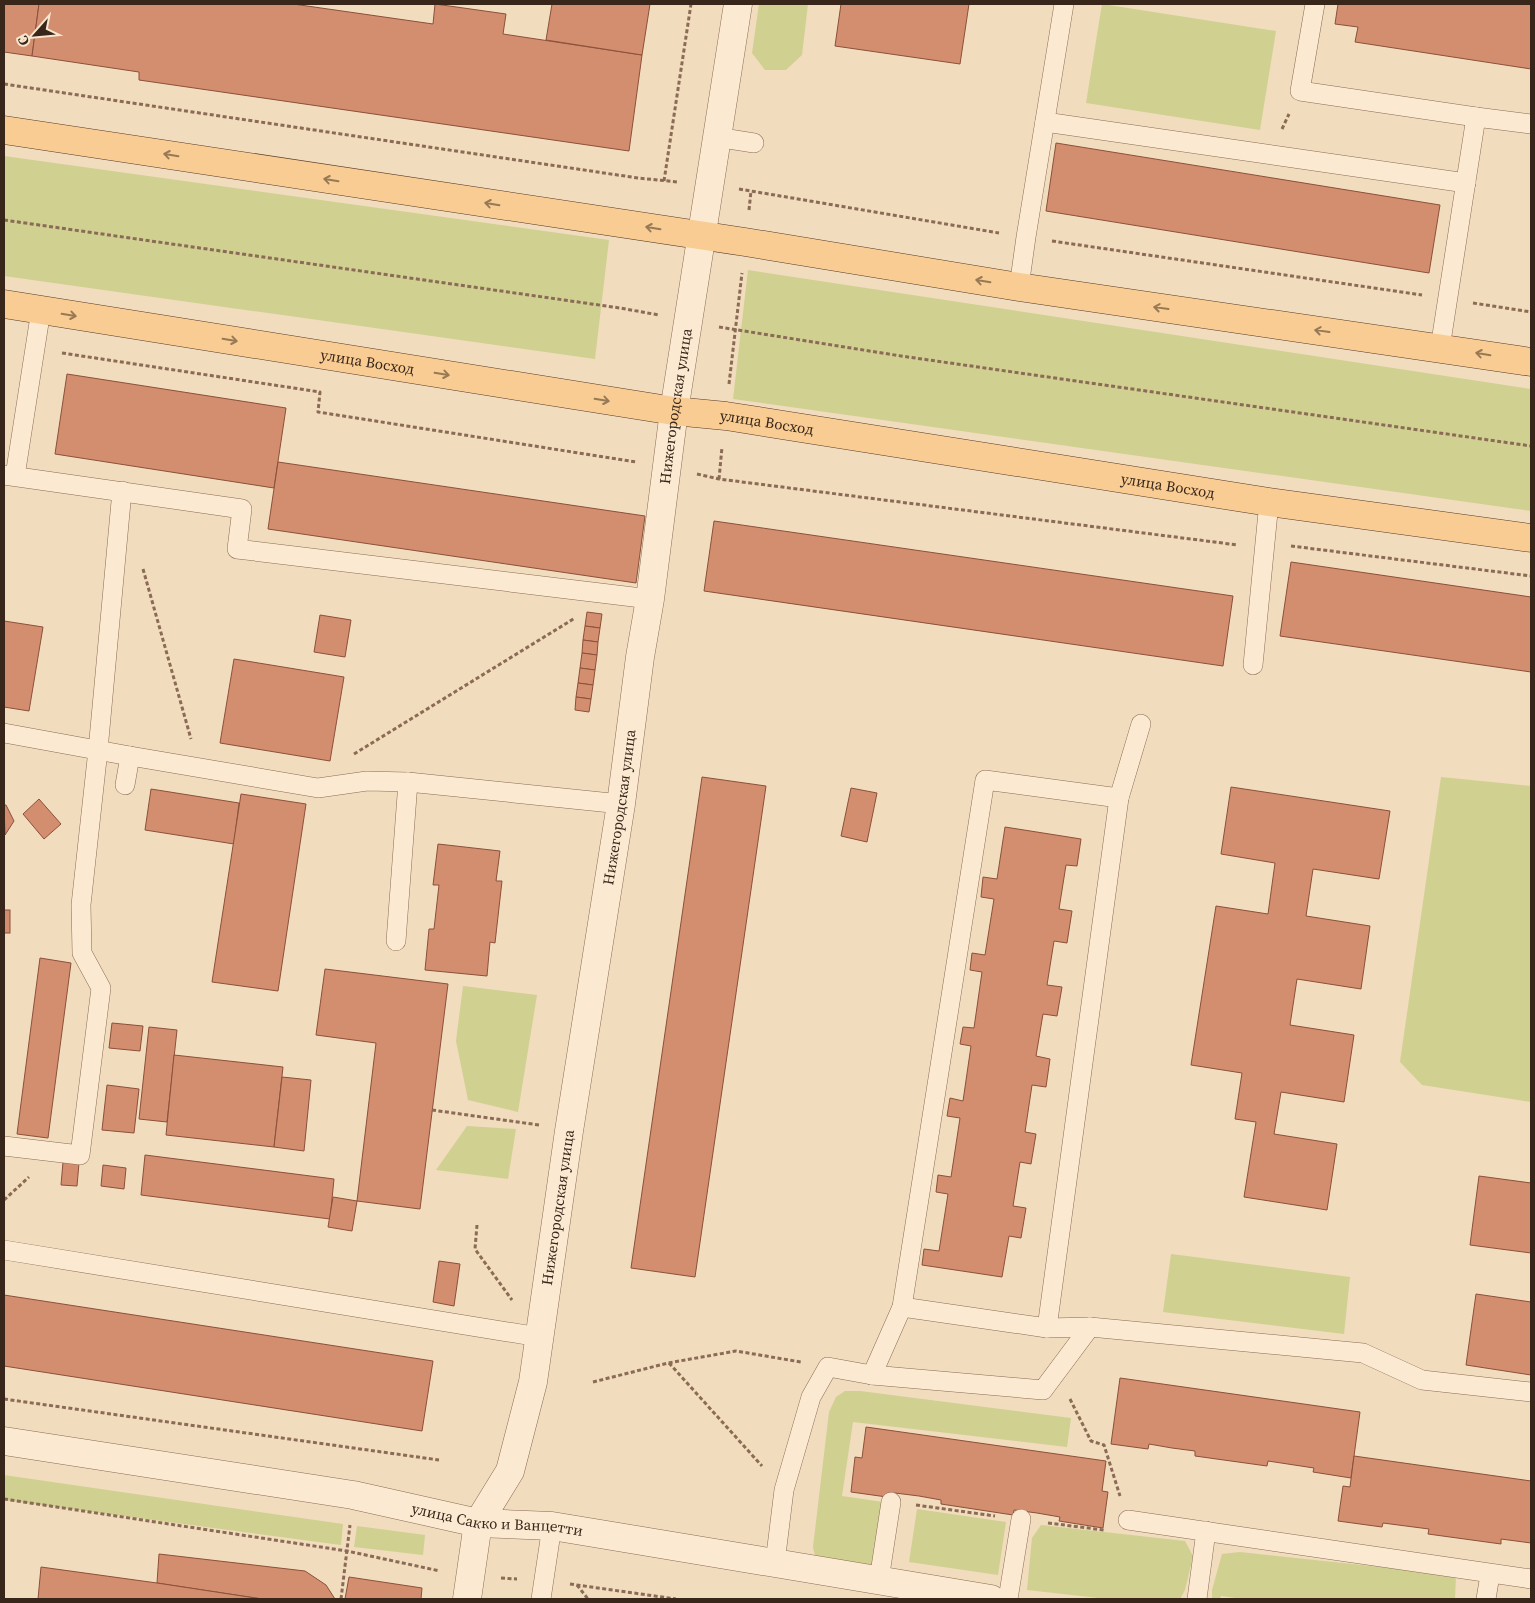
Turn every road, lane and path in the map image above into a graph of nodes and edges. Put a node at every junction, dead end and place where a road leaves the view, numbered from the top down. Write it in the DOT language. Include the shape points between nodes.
graph roads {
  1 [pos="691,4"];
  2 [pos="738,4"];
  3 [pos="1064,4"];
  4 [pos="1315,4"];
  5 [pos="4,84"];
  6 [pos="1300,90"];
  7 [pos="1476,117"];
  8 [pos="1045,122"];
  9 [pos="1531,124"];
  10 [pos="4,130"];
  11 [pos="716,138"];
  12 [pos="754,143"];
  13 [pos="1270,154"];
  14 [pos="664,181"];
  15 [pos="1466,183"];
  16 [pos="710,184"];
  17 [pos="751,191"];
  18 [pos="4,220"];
  19 [pos="701,236"];
  20 [pos="1026,237"];
  21 [pos="745,242"];
  22 [pos="1019,287"];
  23 [pos="1448,299"];
  24 [pos="4,304"];
  25 [pos="41,310"];
  26 [pos="1531,312"];
  27 [pos="688,320"];
  28 [pos="735,331"];
  29 [pos="1440,348"];
  30 [pos="35,349"];
  31 [pos="1531,362"];
  32 [pos="674,411"];
  33 [pos="726,416"];
  34 [pos="1531,446"];
  35 [pos="667,466"];
  36 [pos="9,476"];
  37 [pos="719,479"];
  38 [pos="122,492"];
  39 [pos="1268,502"];
  40 [pos="1531,538"];
  41 [pos="1265,548"];
  42 [pos="143,568"];
  43 [pos="1531,576"];
  44 [pos="612,594"];
  45 [pos="650,599"];
  46 [pos="1253,665"];
  47 [pos="1141,724"];
  48 [pos="4,733"];
  49 [pos="192,741"];
  50 [pos="98,750"];
  51 [pos="130,756"];
  52 [pos="351,756"];
  53 [pos="408,782"];
  54 [pos="125,785"];
  55 [pos="1120,798"];
  56 [pos="621,804"];
  57 [pos="396,942"];
  58 [pos="432,1110"];
  59 [pos="569,1131"];
  60 [pos="4,1146"];
  61 [pos="477,1225"];
  62 [pos="4,1250"];
  63 [pos="902,1307"];
  64 [pos="1090,1327"];
  65 [pos="1047,1328"];
  66 [pos="539,1337"];
  67 [pos="668,1363"];
  68 [pos="828,1367"];
  69 [pos="1056,1372"];
  70 [pos="872,1375"];
  71 [pos="593,1382"];
  72 [pos="1531,1392"];
  73 [pos="4,1399"];
  74 [pos="4,1441"];
  75 [pos="439,1460"];
  76 [pos="784,1490"];
  77 [pos="353,1495"];
  78 [pos="4,1498"];
  79 [pos="891,1502"];
  80 [pos="1021,1519"];
  81 [pos="1128,1520"];
  82 [pos="478,1523"];
  83 [pos="552,1526"];
  84 [pos="1206,1531"];
  85 [pos="347,1551"];
  86 [pos="775,1563"];
  87 [pos="1490,1575"];
  88 [pos="1531,1579"];
  89 [pos="545,1580"];
  90 [pos="879,1580"];
  91 [pos="577,1585"];
  92 [pos="469,1589"];
  93 [pos="341,1599"];
  94 [pos="541,1599"];
  95 [pos="588,1599"];
  96 [pos="676,1599"];
  97 [pos="991,1599"];
  98 [pos="1008,1599"];
  99 [pos="1197,1599"];
  100 [pos="1486,1599"];
  1 -- 14 [label="path"];
  2 -- 11 [label="street, Нижегородская улица"];
  3 -- 8 [label="lane"];
  4 -- 6 [label="lane"];
  5 -- 14 [label="path"];
  6 -- 7 [label="lane"];
  6 -- 13 [label="path"];
  7 -- 9 [label="lane"];
  7 -- 15 [label="lane"];
  8 -- 13 [label="lane"];
  8 -- 20 [label="lane"];
  19 -- 10 [label="main road, one-way"];
  11 -- 12 [label="lane"];
  11 -- 16 [label="street, Нижегородская улица"];
  13 -- 15 [label="lane"];
  14 -- 16 [label="path"];
  15 -- 23 [label="lane"];
  16 -- 17 [label="path"];
  16 -- 19 [label="street, Нижегородская улица"];
  17 -- 20 [label="path"];
  17 -- 21 [label="path"];
  18 -- 27 [label="path"];
  19 -- 21 [label="main road"];
  19 -- 27 [label="street, Нижегородская улица"];
  20 -- 22 [label="lane"];
  20 -- 23 [label="path"];
  22 -- 21 [label="main road, one-way"];
  21 -- 28 [label="path"];
  29 -- 22 [label="main road, one-way"];
  23 -- 26 [label="path"];
  23 -- 29 [label="lane"];
  24 -- 25 [label="main road, улица Восход"];
  25 -- 30 [label="lane"];
  25 -- 32 [label="main road, улица Восход, one-way"];
  27 -- 28 [label="path"];
  27 -- 32 [label="street, Нижегородская улица"];
  28 -- 33 [label="path"];
  28 -- 34 [label="path"];
  31 -- 29 [label="main road, one-way"];
  30 -- 35 [label="path" via="320,392 318,412"];
  30 -- 36 [label="lane"];
  32 -- 33 [label="main road, улица Восход"];
  32 -- 35 [label="street, Нижегородская улица"];
  33 -- 37 [label="path"];
  33 -- 39 [label="main road, улица Восход"];
  35 -- 37 [label="path"];
  35 -- 45 [label="street, Нижегородская улица"];
  36 -- 38 [label="lane"];
  37 -- 41 [label="path"];
  38 -- 44 [label="lane" via="242,509 237,549"];
  38 -- 50 [label="lane"];
  39 -- 40 [label="main road, улица Восход"];
  39 -- 41 [label="lane"];
  41 -- 43 [label="path" via="1294,545"];
  41 -- 46 [label="lane"];
  42 -- 49 [label="path"];
  44 -- 45 [label="lane"];
  44 -- 52 [label="path"];
  45 -- 56 [label="street, Нижегородская улица"];
  47 -- 55 [label="lane"];
  48 -- 50 [label="lane"];
  50 -- 51 [label="lane"];
  50 -- 60 [label="lane" via="81,905 82,953 101,988 98,1058 80,1155"];
  51 -- 53 [label="lane" via="318,788 367,781"];
  51 -- 54 [label="lane"];
  53 -- 56 [label="lane"];
  53 -- 57 [label="lane"];
  55 -- 63 [label="lane" via="985,780"];
  55 -- 65 [label="lane"];
  56 -- 59 [label="street, Нижегородская улица"];
  58 -- 59 [label="path"];
  59 -- 66 [label="street, Нижегородская улица"];
  61 -- 66 [label="path" via="475,1249"];
  62 -- 66 [label="lane"];
  63 -- 65 [label="lane"];
  63 -- 70 [label="lane"];
  64 -- 65 [label="lane"];
  64 -- 69 [label="lane"];
  64 -- 72 [label="lane" via="1363,1353 1422,1380"];
  66 -- 82 [label="street, Нижегородская улица" via="533,1382 510,1471"];
  67 -- 68 [label="path" via="736,1351"];
  67 -- 71 [label="path"];
  67 -- 76 [label="path"];
  68 -- 70 [label="lane"];
  68 -- 76 [label="lane" via="811,1397"];
  69 -- 70 [label="lane" via="1042,1390"];
  69 -- 81 [label="path" via="1091,1441 1104,1445"];
  73 -- 75 [label="path"];
  74 -- 77 [label="street, улица Сакко и Ванцетти"];
  76 -- 86 [label="lane"];
  77 -- 82 [label="street, улица Сакко и Ванцетти"];
  77 -- 85 [label="path"];
  78 -- 85 [label="path"];
  79 -- 90 [label="lane"];
  80 -- 98 [label="lane"];
  81 -- 84 [label="lane"];
  82 -- 83 [label="street, улица Сакко и Ванцетти"];
  82 -- 92 [label="street, Нижегородская улица"];
  83 -- 86 [label="street, улица Сакко и Ванцетти"];
  83 -- 89 [label="lane"];
  84 -- 87 [label="lane"];
  84 -- 99 [label="lane"];
  85 -- 92 [label="path"];
  85 -- 93 [label="path"];
  86 -- 90 [label="street, улица Сакко и Ванцетти"];
  87 -- 88 [label="lane"];
  87 -- 100 [label="lane"];
  89 -- 91 [label="path"];
  89 -- 92 [label="path"];
  89 -- 94 [label="lane"];
  90 -- 97 [label="street, улица Сакко и Ванцетти"];
  91 -- 95 [label="path"];
  91 -- 96 [label="path"];
}
